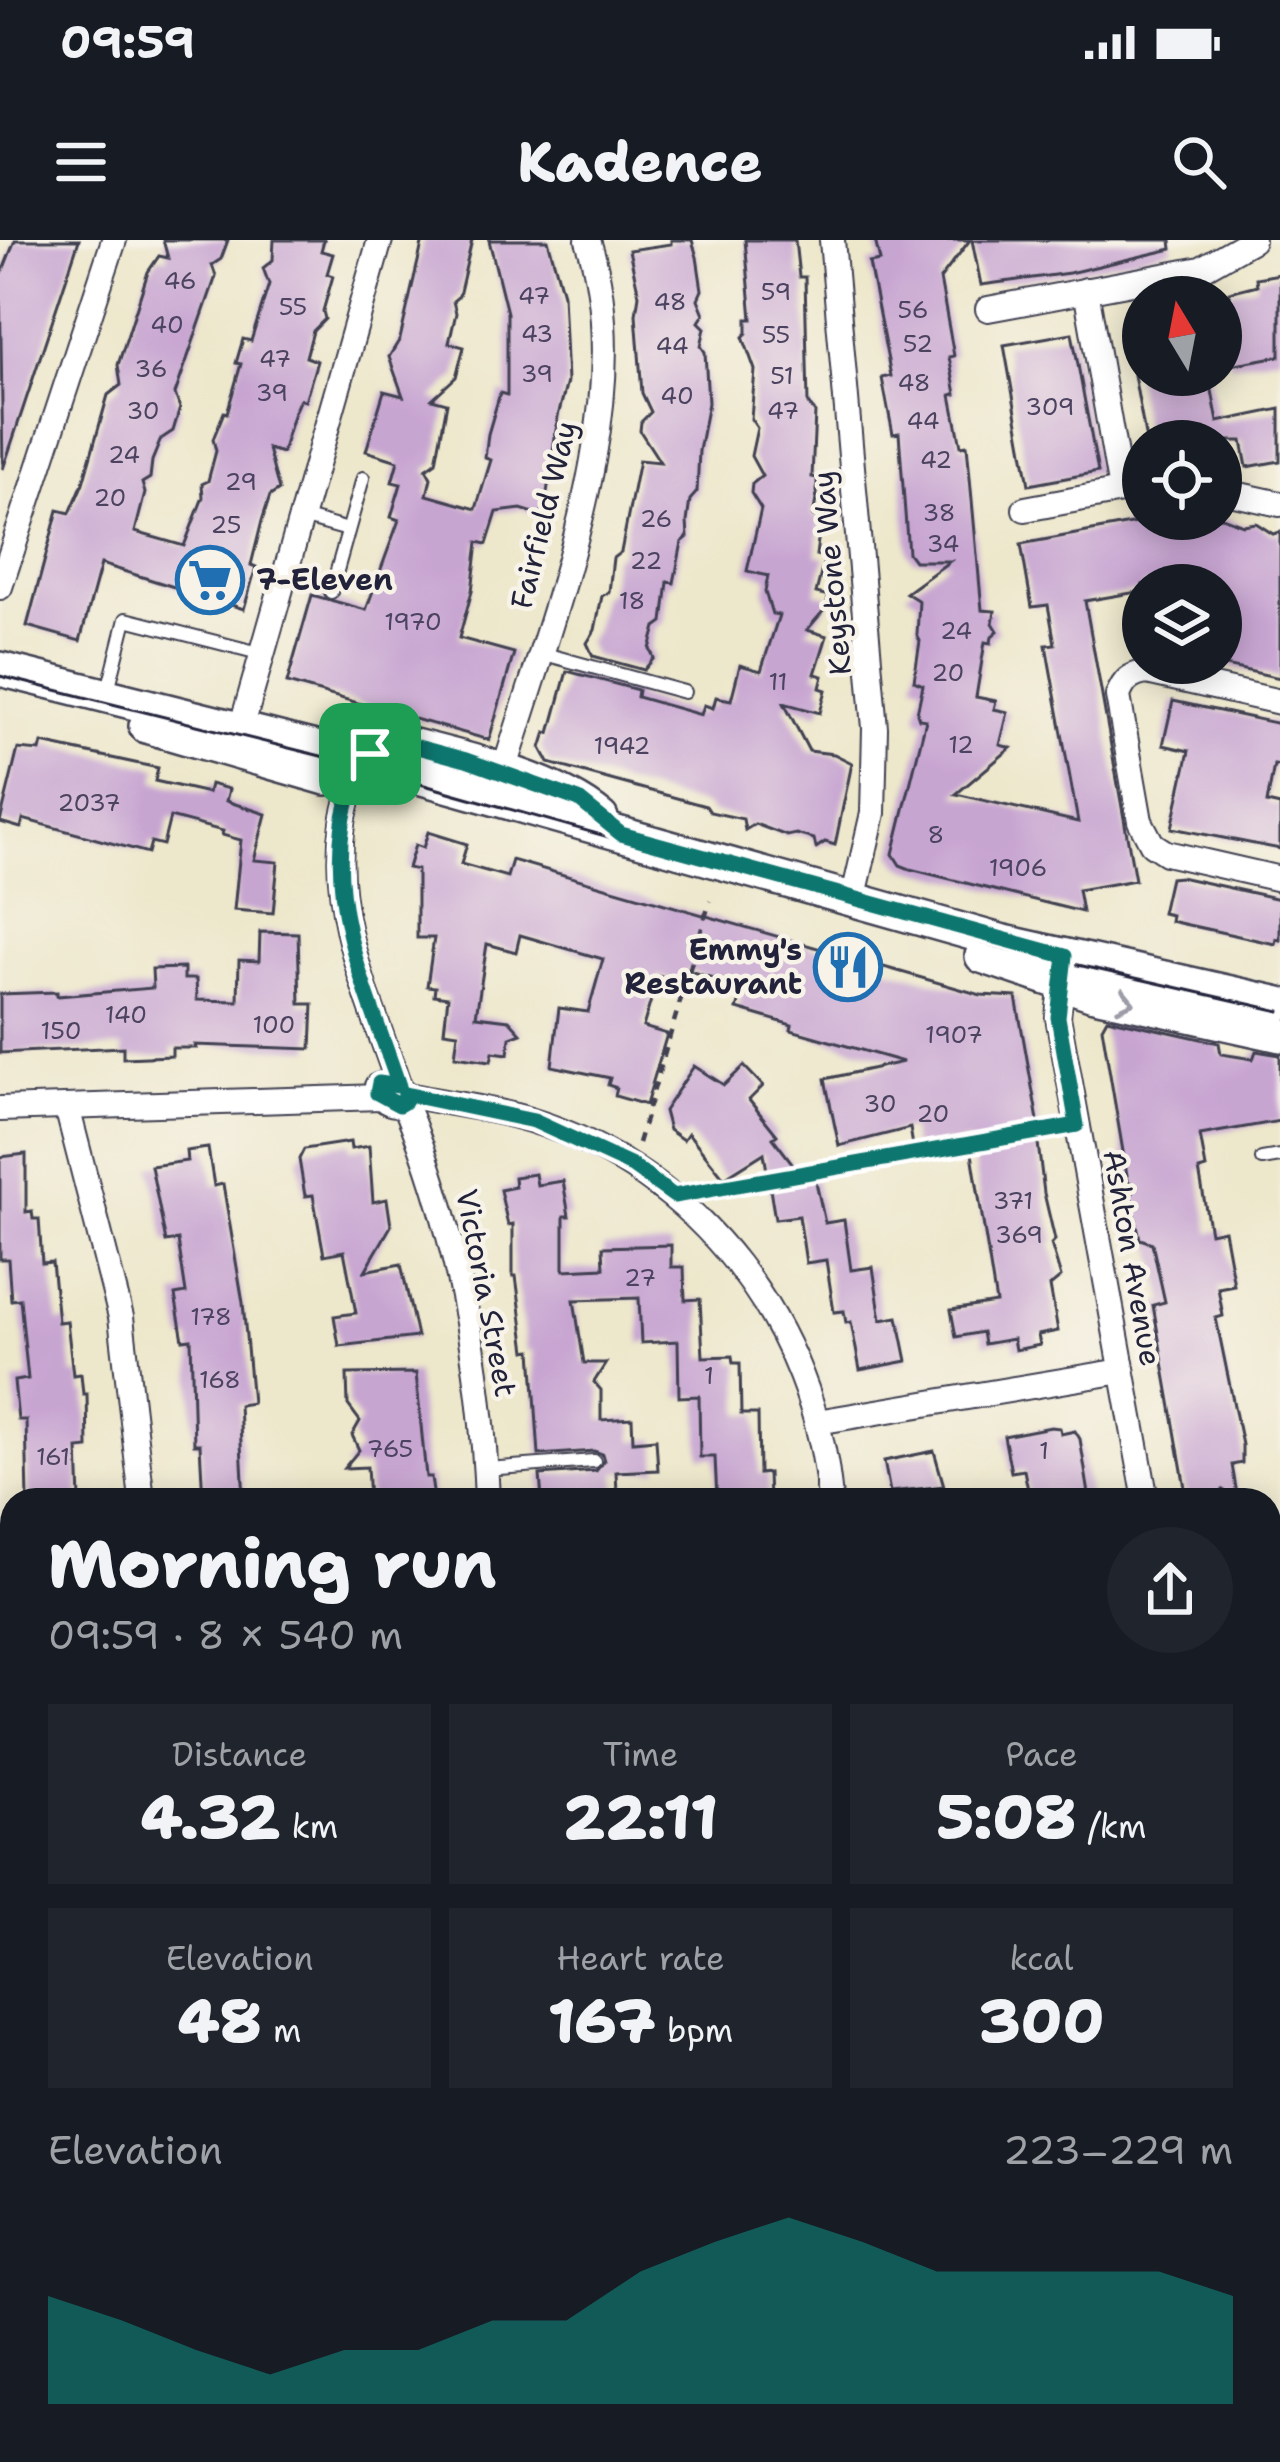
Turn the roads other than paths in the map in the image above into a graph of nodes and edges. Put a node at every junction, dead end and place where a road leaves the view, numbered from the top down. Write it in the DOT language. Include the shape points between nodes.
graph roads {
  1 [pos="114,240"];
  2 [pos="380,240"];
  3 [pos="588,240"];
  4 [pos="832,240"];
  5 [pos="1252,240"];
  6 [pos="1086,290"];
  7 [pos="988,309"];
  8 [pos="1122,446"];
  9 [pos="363,478"];
  10 [pos="1122,491"];
  11 [pos="1242,496"];
  12 [pos="1280,504"];
  13 [pos="1025,509"];
  14 [pos="302,518"];
  15 [pos="348,530"];
  16 [pos="0,587"];
  17 [pos="331,592"];
  18 [pos="540,652"];
  19 [pos="262,655"];
  20 [pos="0,669"];
  21 [pos="684,692"];
  22 [pos="106,696"];
  23 [pos="1280,702"];
  24 [pos="242,729"];
  25 [pos="360,760"];
  26 [pos="500,786"];
  27 [pos="1280,879"];
  28 [pos="853,900"];
  29 [pos="1063,969"];
  30 [pos="1280,1004"];
  31 [pos="1280,1035"];
  32 [pos="397,1095"];
  33 [pos="67,1107"];
  34 [pos="0,1109"];
  35 [pos="1280,1156"];
  36 [pos="1262,1159"];
  37 [pos="1122,1370"];
  38 [pos="817,1422"];
  39 [pos="594,1461"];
  40 [pos="486,1469"];
  41 [pos="141,1488"];
  42 [pos="487,1488"];
  43 [pos="828,1488"];
  44 [pos="1144,1488"];
  1 -- 16 [label="street"];
  2 -- 14 [label="street"];
  3 -- 18 [label="street, Fairfield Way" via="600,297 600,407 580,517"];
  4 -- 28 [label="street, Keystone Way" via="875,728 873,813"];
  5 -- 6 [label="street" via="1201,268"];
  6 -- 7 [label="street"];
  6 -- 8 [label="street"];
  9 -- 15 [label="lane"];
  10 -- 13 [label="street"];
  11 -- 12 [label="street"];
  14 -- 15 [label="lane"];
  14 -- 19 [label="street"];
  15 -- 17 [label="lane"];
  18 -- 21 [label="lane"];
  18 -- 26 [label="street, Fairfield Way"];
  19 -- 22 [label="lane" via="126,619"];
  19 -- 24 [label="street"];
  20 -- 22 [label="main road"];
  22 -- 24 [label="main road"];
  22 -- 25 [label="main road" via="150,729 256,761 326,778"];
  23 -- 27 [label="street" via="1147,672 1132,675 1118,696 1140,821 1152,844"];
  24 -- 25 [label="main road"];
  25 -- 26 [label="main road"];
  25 -- 32 [label="street, Victoria Street" via="343,824 346,916"];
  26 -- 28 [label="main road" via="621,834"];
  28 -- 29 [label="main road" via="944,925 977,955"];
  29 -- 30 [label="main road"];
  29 -- 31 [label="main road, one-way" via="1094,994"];
  29 -- 37 [label="street, Ashton Avenue" via="1058,1017"];
  32 -- 33 [label="street"];
  32 -- 38 [label="street" via="534,1121 632,1166 674,1196 762,1297"];
  32 -- 40 [label="street, Victoria Street" via="429,1165 450,1242"];
  33 -- 34 [label="street"];
  33 -- 41 [label="street" via="121,1317"];
  35 -- 36 [label="lane"];
  37 -- 38 [label="street"];
  37 -- 44 [label="street, Ashton Avenue"];
  38 -- 43 [label="street"];
  39 -- 40 [label="lane"];
  40 -- 42 [label="street, Victoria Street"];
}
